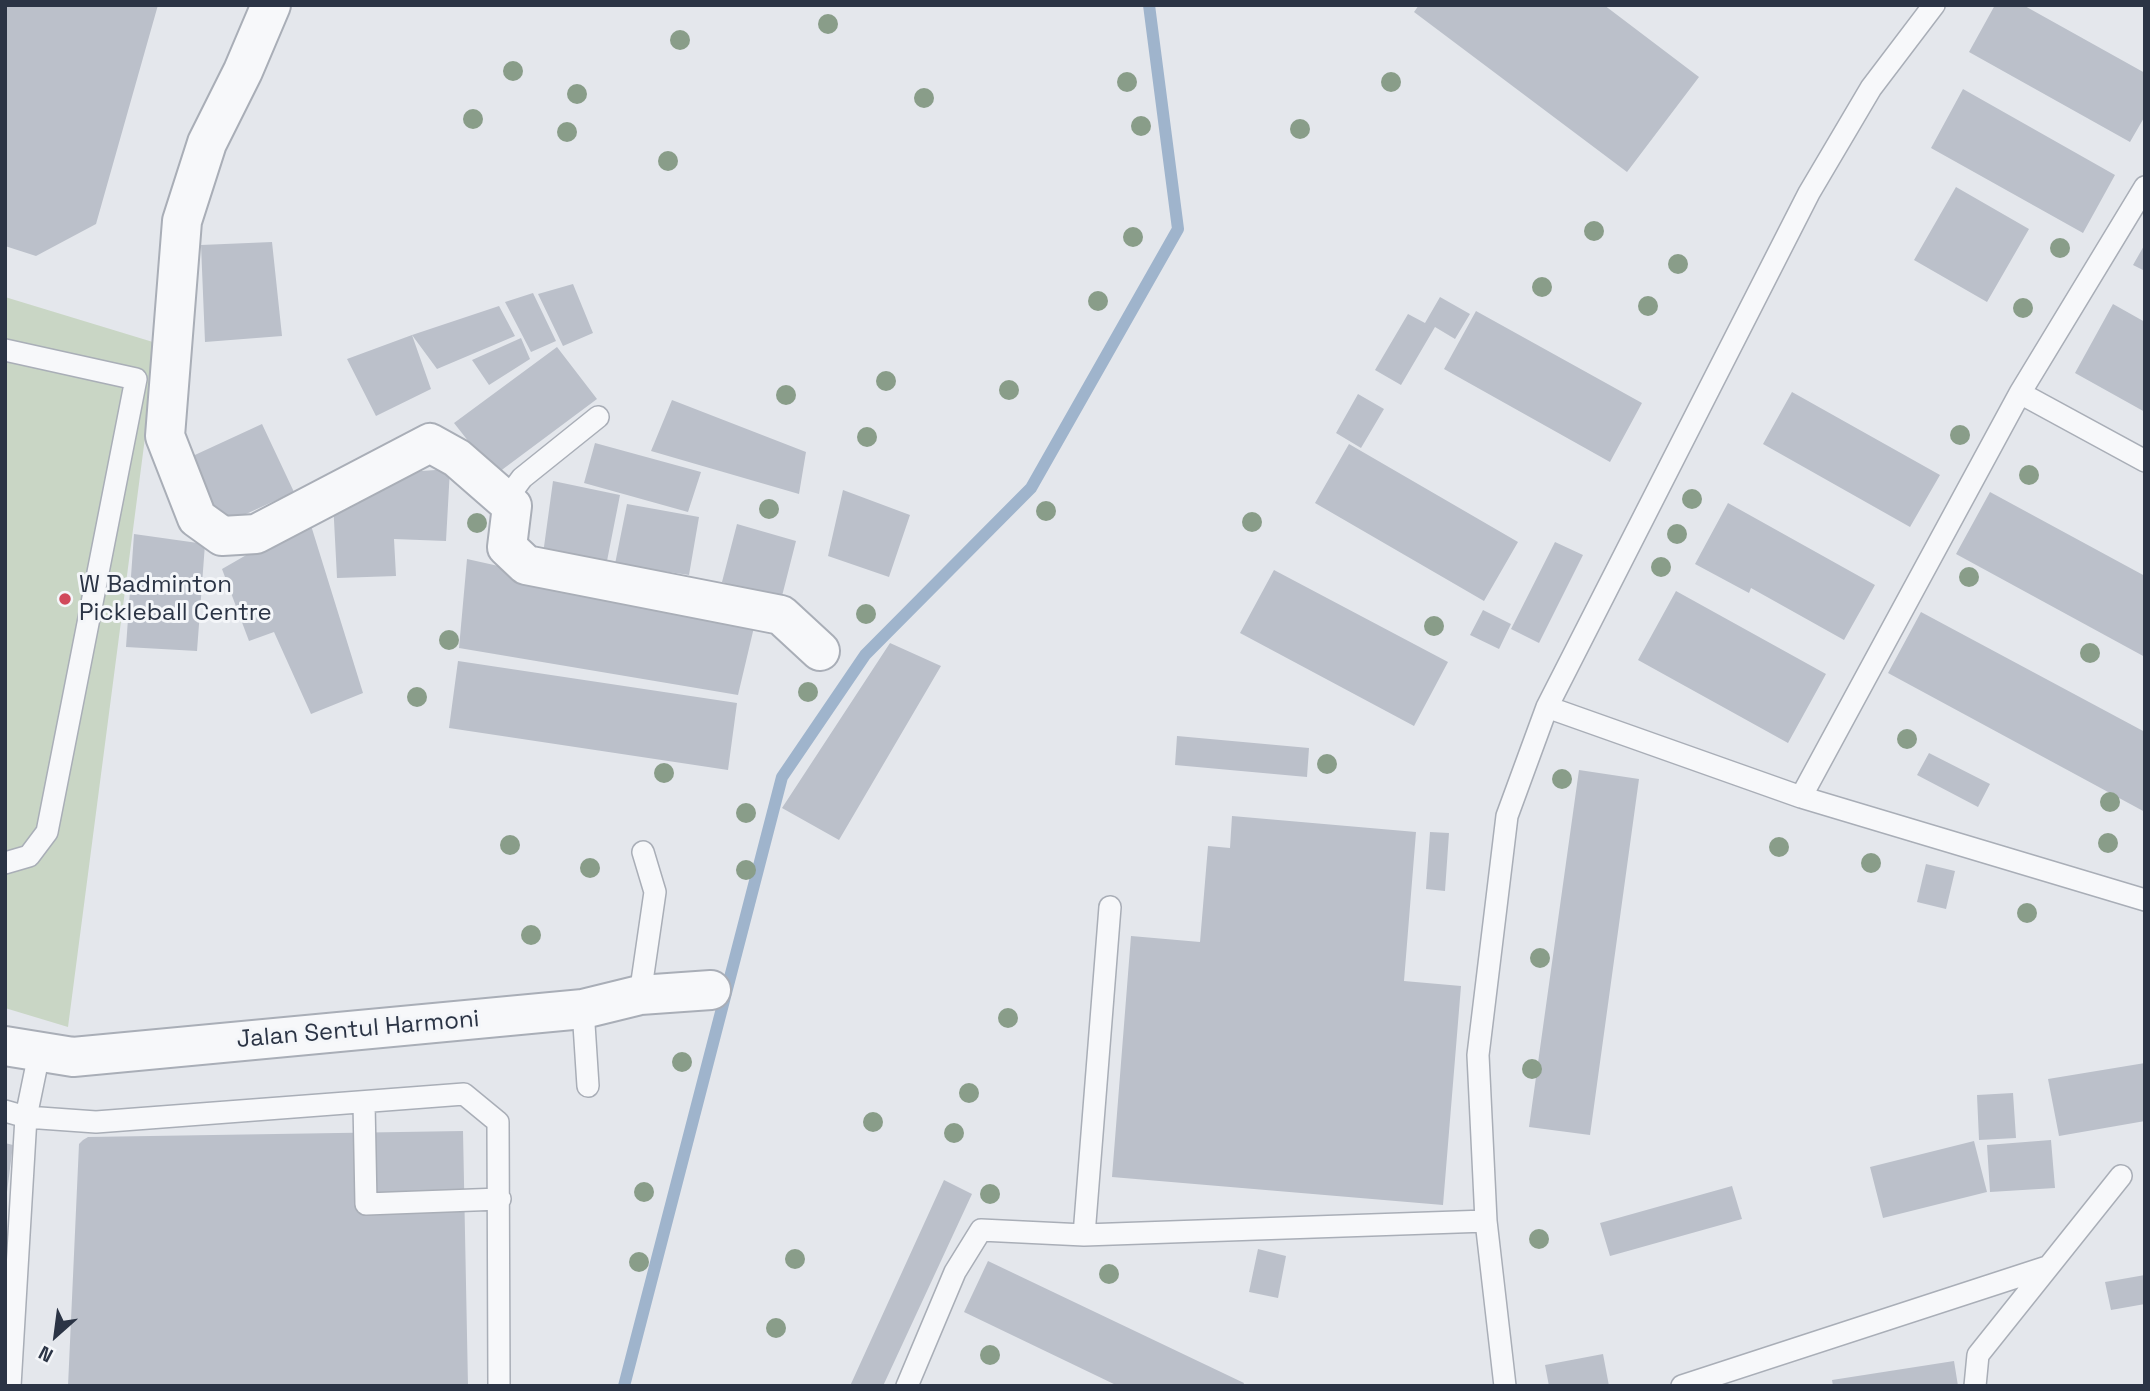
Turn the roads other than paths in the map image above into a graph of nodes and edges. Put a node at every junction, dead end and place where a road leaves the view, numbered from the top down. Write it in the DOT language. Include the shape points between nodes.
graph roads {
  1 [pos="271,5"];
  2 [pos="1934,5"];
  3 [pos="2145,187"];
  4 [pos="5,350"];
  5 [pos="2020,393"];
  6 [pos="598,417"];
  7 [pos="2145,461"];
  8 [pos="505,501"];
  9 [pos="820,651"];
  10 [pos="1547,707"];
  11 [pos="1801,797"];
  12 [pos="643,852"];
  13 [pos="5,863"];
  14 [pos="2145,900"];
  15 [pos="1110,907"];
  16 [pos="711,990"];
  17 [pos="640,995"];
  18 [pos="583,1009"];
  19 [pos="22,1050"];
  20 [pos="588,1086"];
  21 [pos="363,1104"];
  22 [pos="5,1111"];
  23 [pos="26,1117"];
  24 [pos="2121,1176"];
  25 [pos="500,1199"];
  26 [pos="1486,1221"];
  27 [pos="1084,1235"];
  28 [pos="2047,1268"];
  29 [pos="10,1386"];
  30 [pos="499,1386"];
  31 [pos="907,1386"];
  32 [pos="1505,1386"];
  33 [pos="1682,1386"];
  34 [pos="1975,1386"];
  1 -- 8 [label="street" via="207,143 182,221 165,436 197,519 222,536 256,534 430,443 457,458"];
  2 -- 10 [label="lane" via="1871,88 1809,193"];
  3 -- 5 [label="lane"];
  4 -- 13 [label="lane" via="136,379 47,832 29,856"];
  5 -- 7 [label="lane"];
  5 -- 11 [label="lane"];
  6 -- 8 [label="lane" via="522,478"];
  8 -- 9 [label="street" via="512,506 507,547 526,565 781,615"];
  10 -- 11 [label="lane"];
  10 -- 26 [label="lane" via="1507,816 1479,1042"];
  11 -- 14 [label="lane"];
  12 -- 17 [label="lane" via="655,892"];
  15 -- 27 [label="lane"];
  16 -- 17 [label="street, Jalan Sentul Harmoni"];
  17 -- 18 [label="street, Jalan Sentul Harmoni"];
  18 -- 19 [label="street, Jalan Sentul Harmoni" via="74,1057"];
  18 -- 20 [label="lane"];
  19 -- 23 [label="lane"];
  21 -- 23 [label="lane" via="96,1122"];
  21 -- 25 [label="lane" via="464,1094 498,1122"];
  21 -- 25 [label="lane" via="366,1203"];
  22 -- 23 [label="lane"];
  23 -- 29 [label="lane"];
  24 -- 28 [label="lane"];
  25 -- 30 [label="lane"];
  26 -- 27 [label="lane"];
  26 -- 32 [label="lane"];
  27 -- 31 [label="lane" via="981,1230 955,1272"];
  28 -- 33 [label="lane"];
  28 -- 34 [label="lane" via="1978,1355"];
}
